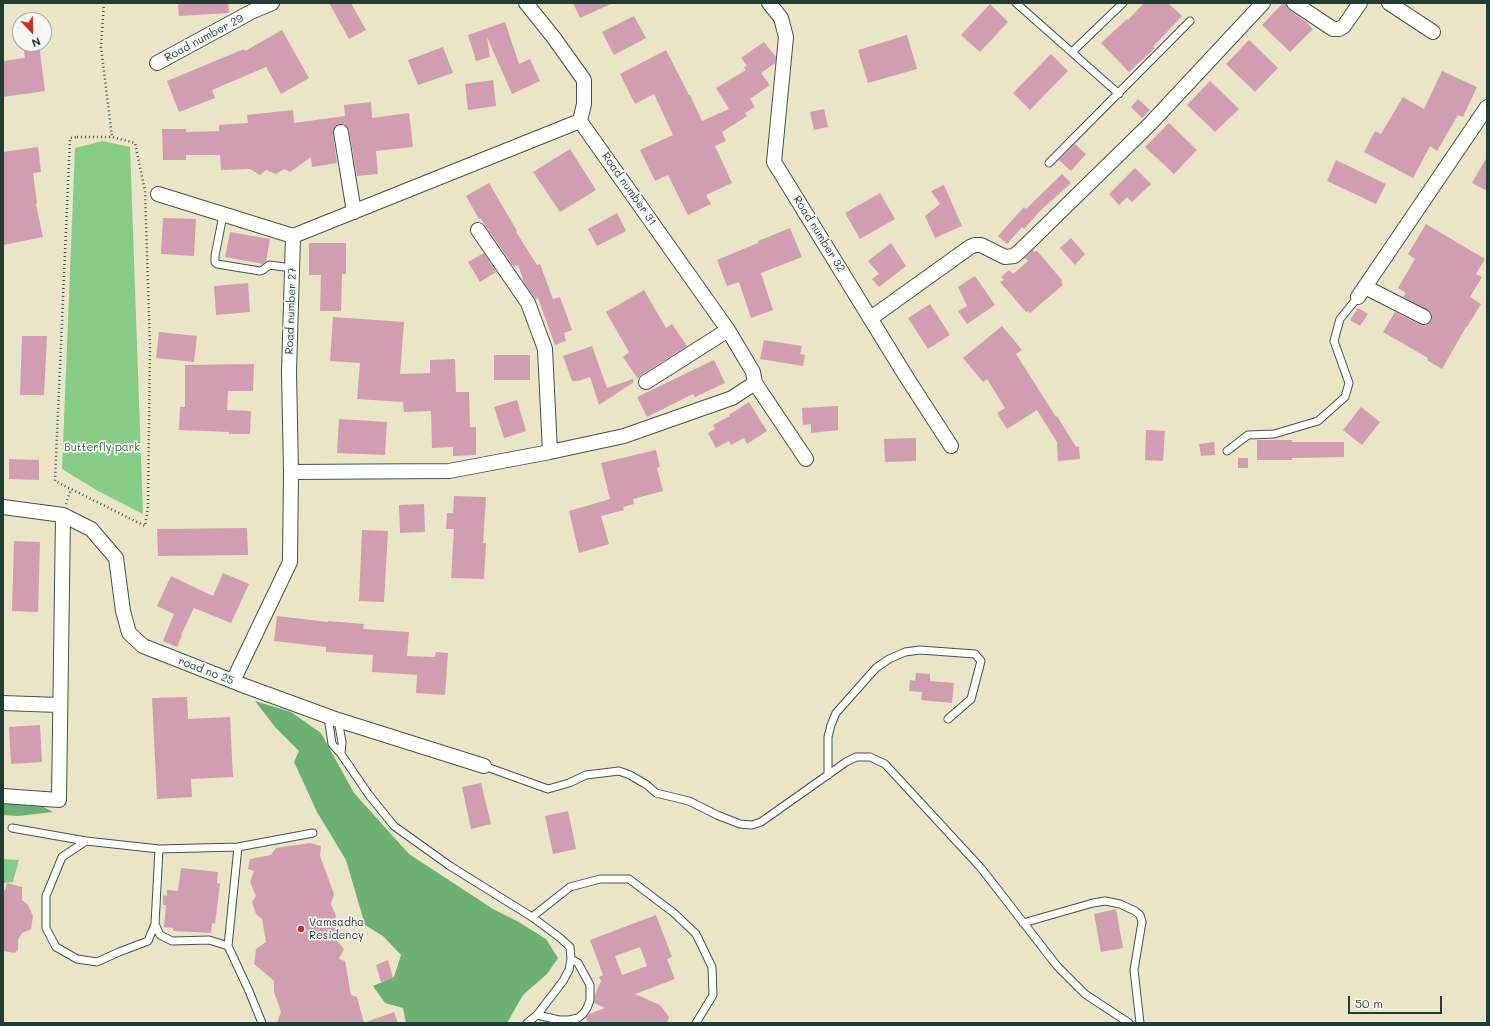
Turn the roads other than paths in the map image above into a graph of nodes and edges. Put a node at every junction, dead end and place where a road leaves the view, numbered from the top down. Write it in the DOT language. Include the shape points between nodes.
graph roads {
  1 [pos="272,3"];
  2 [pos="526,3"];
  3 [pos="769,3"];
  4 [pos="1016,3"];
  5 [pos="1123,3"];
  6 [pos="1263,3"];
  7 [pos="1294,3"];
  8 [pos="1360,3"];
  9 [pos="1389,3"];
  10 [pos="251,8"];
  11 [pos="1190,21"];
  12 [pos="1433,32"];
  13 [pos="1072,52"];
  14 [pos="156,63"];
  15 [pos="1119,94"];
  16 [pos="1487,107"];
  17 [pos="580,121"];
  18 [pos="340,132"];
  19 [pos="1049,163"];
  20 [pos="158,194"];
  21 [pos="354,212"];
  22 [pos="223,215"];
  23 [pos="478,230"];
  24 [pos="293,236"];
  25 [pos="292,268"];
  26 [pos="1362,292"];
  27 [pos="1424,317"];
  28 [pos="871,318"];
  29 [pos="728,330"];
  30 [pos="754,377"];
  31 [pos="646,382"];
  32 [pos="951,446"];
  33 [pos="1227,451"];
  34 [pos="550,452"];
  35 [pos="806,459"];
  36 [pos="291,472"];
  37 [pos="3,507"];
  38 [pos="64,512"];
  39 [pos="233,681"];
  40 [pos="3,702"];
  41 [pos="59,705"];
  42 [pos="333,718"];
  43 [pos="948,719"];
  44 [pos="341,754"];
  45 [pos="484,766"];
  46 [pos="828,775"];
  47 [pos="3,796"];
  48 [pos="12,828"];
  49 [pos="313,834"];
  50 [pos="86,841"];
  51 [pos="238,847"];
  52 [pos="159,849"];
  53 [pos="532,918"];
  54 [pos="1023,923"];
  55 [pos="155,924"];
  56 [pos="228,946"];
  57 [pos="571,959"];
  58 [pos="537,1015"];
  59 [pos="262,1023"];
  60 [pos="527,1023"];
  61 [pos="696,1023"];
  62 [pos="1129,1023"];
  63 [pos="1140,1023"];
  1 -- 10 [label="street, Road number 29"];
  2 -- 17 [label="street" via="584,80 584,104"];
  3 -- 28 [label="street, Road number 32" via="781,18 786,37 774,162"];
  4 -- 13 [label="lane"];
  5 -- 13 [label="lane"];
  6 -- 28 [label="street" via="1150,124 1014,256 1005,257 980,245 970,247"];
  7 -- 8 [label="street" via="1333,29 1339,29 1344,26"];
  9 -- 12 [label="street"];
  10 -- 14 [label="street, Road number 29"];
  11 -- 15 [label="lane"];
  13 -- 15 [label="lane"];
  15 -- 19 [label="lane"];
  16 -- 26 [label="street"];
  17 -- 21 [label="street"];
  17 -- 29 [label="street, Road number 31"];
  18 -- 21 [label="street"];
  20 -- 22 [label="street"];
  21 -- 24 [label="street"];
  22 -- 24 [label="street"];
  22 -- 25 [label="lane" via="215,256 217,264 260,271 269,265"];
  23 -- 34 [label="street" via="528,303 545,349"];
  24 -- 25 [label="street, Road number 27"];
  25 -- 36 [label="street, Road number 27" via="289,372"];
  26 -- 27 [label="street"];
  26 -- 33 [label="lane" via="1340,319 1334,341 1349,383 1345,397 1318,421 1274,434 1248,435"];
  28 -- 32 [label="street, Road number 32"];
  29 -- 30 [label="street, Road number 31"];
  29 -- 31 [label="street"];
  30 -- 34 [label="street" via="732,398 624,436"];
  30 -- 35 [label="street, Road number 31"];
  34 -- 36 [label="street" via="449,471"];
  36 -- 39 [label="street, Road number 27" via="290,562"];
  37 -- 38 [label="street, road no 25"];
  38 -- 39 [label="street, road no 25" via="91,529 116,558 123,611 129,633 143,646"];
  38 -- 41 [label="street"];
  39 -- 42 [label="street, road no 25"];
  40 -- 41 [label="street"];
  41 -- 47 [label="street" via="58,800"];
  42 -- 44 [label="lane" via="342,742"];
  42 -- 44 [label="lane" via="332,744"];
  42 -- 45 [label="street, road no 25"];
  43 -- 46 [label="lane" via="971,699 981,661 976,654 920,650 905,652 889,659 876,668 836,713 828,736"];
  44 -- 53 [label="lane" via="394,826 450,866"];
  45 -- 46 [label="lane" via="548,789 586,775 619,771 647,784 656,793 689,801 740,824 752,825 761,822"];
  46 -- 54 [label="lane" via="856,757 870,757 885,764 981,868"];
  48 -- 50 [label="lane"];
  49 -- 51 [label="lane"];
  50 -- 52 [label="lane"];
  50 -- 55 [label="lane" via="62,857 46,896 46,928 56,947 77,959 97,962 148,941"];
  51 -- 52 [label="lane"];
  51 -- 56 [label="lane"];
  52 -- 55 [label="lane"];
  53 -- 57 [label="lane" via="570,947"];
  53 -- 61 [label="lane" via="570,887 600,879 630,879 674,912 696,934 712,967 713,995"];
  54 -- 62 [label="lane" via="1057,966 1085,994"];
  54 -- 63 [label="lane" via="1105,901 1120,904 1140,915 1142,922 1134,970"];
  55 -- 56 [label="lane" via="160,935 172,941 209,940"];
  56 -- 59 [label="lane"];
  57 -- 58 [label="lane" via="563,981"];
  57 -- 58 [label="lane" via="578,963 590,985 587,1008 578,1018 568,1020"];
  58 -- 60 [label="lane"];
}
